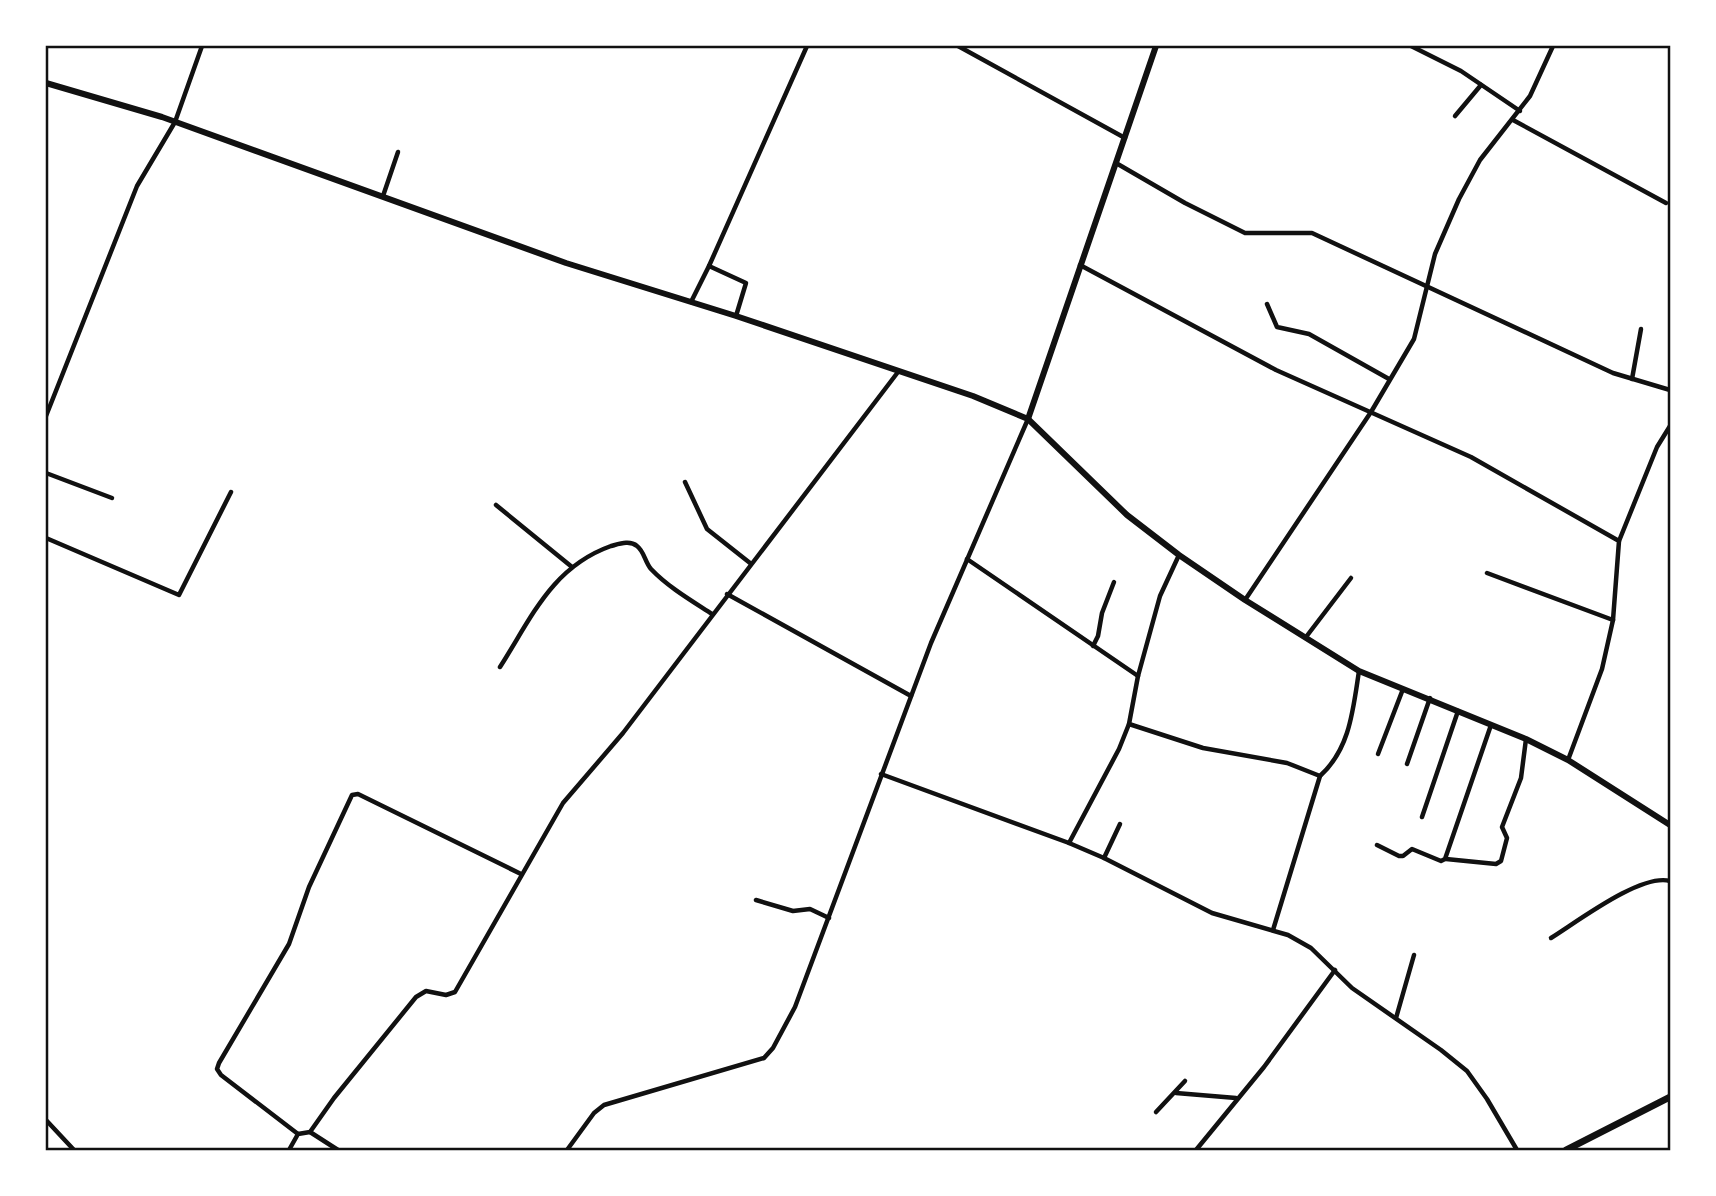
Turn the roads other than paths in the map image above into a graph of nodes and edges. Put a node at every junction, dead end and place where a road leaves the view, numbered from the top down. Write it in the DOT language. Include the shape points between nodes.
graph roads {
  1 [pos="202,46"];
  2 [pos="807,46"];
  3 [pos="958,46"];
  4 [pos="1156,46"];
  5 [pos="1411,46"];
  6 [pos="1553,46"];
  7 [pos="46,83"];
  8 [pos="1480,85"];
  9 [pos="1520,111"];
  10 [pos="1455,117"];
  11 [pos="1513,120"];
  12 [pos="175,122"];
  13 [pos="1125,138"];
  14 [pos="398,152"];
  15 [pos="1116,163"];
  16 [pos="383,197"];
  17 [pos="1666,203"];
  18 [pos="1079,265"];
  19 [pos="709,266"];
  20 [pos="1426,287"];
  21 [pos="690,303"];
  22 [pos="1267,304"];
  23 [pos="737,316"];
  24 [pos="1641,329"];
  25 [pos="898,372"];
  26 [pos="1390,379"];
  27 [pos="1632,379"];
  28 [pos="1671,390"];
  29 [pos="1371,412"];
  30 [pos="46,416"];
  31 [pos="1028,419"];
  32 [pos="1671,426"];
  33 [pos="46,473"];
  34 [pos="685,482"];
  35 [pos="231,492"];
  36 [pos="113,498"];
  37 [pos="496,505"];
  38 [pos="46,538"];
  39 [pos="1619,541"];
  40 [pos="1179,555"];
  41 [pos="967,559"];
  42 [pos="750,563"];
  43 [pos="572,567"];
  44 [pos="1487,573"];
  45 [pos="1351,578"];
  46 [pos="1114,582"];
  47 [pos="727,594"];
  48 [pos="1245,600"];
  49 [pos="712,614"];
  50 [pos="1613,620"];
  51 [pos="1306,637"];
  52 [pos="1093,646"];
  53 [pos="500,667"];
  54 [pos="1359,671"];
  55 [pos="1138,676"];
  56 [pos="1404,688"];
  57 [pos="911,696"];
  58 [pos="1430,698"];
  59 [pos="1459,710"];
  60 [pos="1129,724"];
  61 [pos="1491,725"];
  62 [pos="1526,739"];
  63 [pos="1378,754"];
  64 [pos="1569,760"];
  65 [pos="1408,764"];
  66 [pos="881,774"];
  67 [pos="1320,776"];
  68 [pos="1422,817"];
  69 [pos="1120,824"];
  70 [pos="1671,825"];
  71 [pos="1069,843"];
  72 [pos="1377,845"];
  73 [pos="1104,858"];
  74 [pos="1445,859"];
  75 [pos="521,874"];
  76 [pos="1671,881"];
  77 [pos="756,900"];
  78 [pos="829,918"];
  79 [pos="1273,930"];
  80 [pos="1550,938"];
  81 [pos="1414,955"];
  82 [pos="1335,970"];
  83 [pos="1396,1018"];
  84 [pos="1185,1081"];
  85 [pos="1176,1093"];
  86 [pos="1671,1097"];
  87 [pos="1237,1098"];
  88 [pos="1156,1112"];
  89 [pos="46,1120"];
  90 [pos="310,1132"];
  91 [pos="298,1134"];
  92 [pos="74,1150"];
  93 [pos="289,1150"];
  94 [pos="338,1150"];
  95 [pos="567,1150"];
  96 [pos="1196,1150"];
  97 [pos="1517,1150"];
  98 [pos="1566,1150"];
  1 -- 12 [label="street"];
  2 -- 19 [label="street"];
  3 -- 13 [label="street"];
  4 -- 13 [label="street"];
  5 -- 8 [label="street"];
  6 -- 9 [label="street"];
  7 -- 12 [label="street"];
  8 -- 9 [label="street"];
  8 -- 10 [label="street"];
  9 -- 11 [label="street"];
  11 -- 17 [label="street"];
  11 -- 20 [label="street" via="1480,160 1459,199"];
  12 -- 16 [label="street"];
  12 -- 30 [label="street" via="137,186"];
  13 -- 15 [label="street"];
  14 -- 16 [label="street"];
  15 -- 18 [label="street"];
  15 -- 20 [label="street" via="1245,233 1312,233"];
  16 -- 21 [label="street"];
  18 -- 29 [label="street" via="1276,370"];
  18 -- 31 [label="street"];
  19 -- 21 [label="street"];
  19 -- 23 [label="street" via="746,282"];
  20 -- 26 [label="street" via="1418,330"];
  20 -- 27 [label="street"];
  21 -- 23 [label="street"];
  22 -- 26 [label="street" via="1277,327 1309,334"];
  23 -- 25 [label="street"];
  24 -- 27 [label="street"];
  25 -- 31 [label="street"];
  25 -- 42 [label="street"];
  26 -- 29 [label="street"];
  27 -- 28 [label="street"];
  29 -- 39 [label="street" via="1471,457"];
  29 -- 48 [label="street"];
  31 -- 40 [label="street" via="1127,515"];
  31 -- 41 [label="street"];
  32 -- 39 [label="street" via="1657,447"];
  33 -- 36 [label="street"];
  34 -- 42 [label="street" via="707,529"];
  35 -- 38 [label="street" via="179,595"];
  37 -- 43 [label="street"];
  39 -- 50 [label="street"];
  40 -- 48 [label="street"];
  40 -- 55 [label="street" via="1160,596"];
  41 -- 52 [label="street"];
  41 -- 57 [label="street"];
  42 -- 47 [label="street"];
  43 -- 49 [label="street" via="629,542 653,571"];
  43 -- 53 [label="street" via="552,586"];
  44 -- 50 [label="street"];
  45 -- 51 [label="street"];
  46 -- 52 [label="street"];
  47 -- 49 [label="street"];
  47 -- 57 [label="street"];
  48 -- 51 [label="street"];
  49 -- 75 [label="street" via="563,803"];
  50 -- 64 [label="street" via="1602,669"];
  51 -- 54 [label="street"];
  52 -- 55 [label="street"];
  54 -- 56 [label="street"];
  54 -- 67 [label="street" via="1341,751"];
  55 -- 60 [label="street"];
  56 -- 58 [label="street"];
  56 -- 63 [label="street"];
  57 -- 66 [label="street"];
  58 -- 59 [label="street"];
  58 -- 65 [label="street"];
  59 -- 61 [label="street"];
  59 -- 68 [label="street"];
  60 -- 67 [label="street" via="1203,748 1287,763"];
  60 -- 71 [label="street"];
  61 -- 62 [label="street"];
  61 -- 74 [label="street"];
  62 -- 64 [label="street"];
  62 -- 74 [label="street" via="1521,778 1502,827 1507,838 1501,861"];
  64 -- 70 [label="street"];
  66 -- 71 [label="street"];
  66 -- 78 [label="street"];
  67 -- 79 [label="street"];
  69 -- 73 [label="street"];
  71 -- 73 [label="street"];
  72 -- 74 [label="street" via="1399,856 1412,849"];
  73 -- 79 [label="street" via="1212,913"];
  75 -- 90 [label="street" via="455,992 426,991 416,997"];
  75 -- 91 [label="street" via="352,795 309,887 289,944 217,1069"];
  76 -- 80 [label="street" via="1655,879 1626,891"];
  77 -- 78 [label="street" via="793,911 810,909"];
  78 -- 95 [label="street" via="795,1007 768,1055 604,1105"];
  79 -- 82 [label="street" via="1299,940"];
  81 -- 83 [label="street"];
  82 -- 83 [label="street" via="1352,988"];
  82 -- 87 [label="street"];
  83 -- 97 [label="street" via="1472,1077"];
  84 -- 85 [label="street"];
  85 -- 87 [label="street"];
  85 -- 88 [label="street"];
  86 -- 98 [label="main road"];
  87 -- 96 [label="street"];
  89 -- 92 [label="street"];
  90 -- 91 [label="street"];
  90 -- 94 [label="street"];
  91 -- 93 [label="street"];
}
